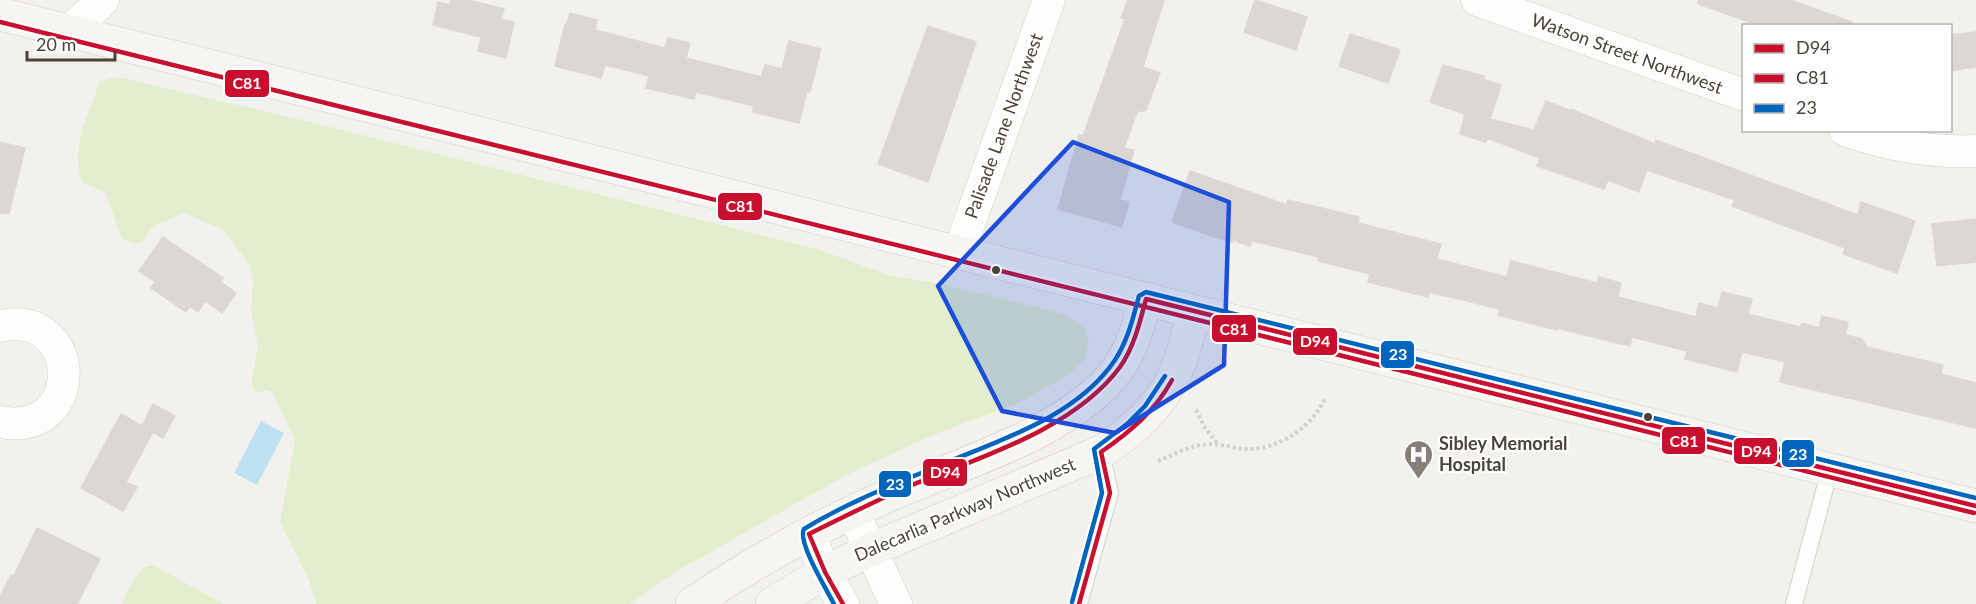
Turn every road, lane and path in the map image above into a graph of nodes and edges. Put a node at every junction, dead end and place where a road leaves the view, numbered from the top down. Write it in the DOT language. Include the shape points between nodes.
graph roads {
  1 [pos="103,0"];
  2 [pos="1049,0"];
  3 [pos="1477,0"];
  4 [pos="0,14"];
  5 [pos="70,31"];
  6 [pos="1742,96"];
  7 [pos="1851,132"];
  8 [pos="1976,151"];
  9 [pos="960,252"];
  10 [pos="1146,299"];
  11 [pos="1194,312"];
  12 [pos="0,326"];
  13 [pos="1325,398"];
  14 [pos="1196,410"];
  15 [pos="0,422"];
  16 [pos="1218,444"];
  17 [pos="1101,452"];
  18 [pos="1158,461"];
  19 [pos="1830,469"];
  20 [pos="1976,506"];
  21 [pos="853,512"];
  22 [pos="809,534"];
  23 [pos="870,550"];
  24 [pos="825,572"];
  25 [pos="692,604"];
  26 [pos="772,604"];
  27 [pos="843,604"];
  28 [pos="896,604"];
  29 [pos="1079,604"];
  30 [pos="1794,604"];
  1 -- 5 [label="street"];
  2 -- 9 [label="street, Palisade Lane Northwest"];
  3 -- 6 [label="street, Watson Street Northwest"];
  4 -- 5 [label="main road"];
  5 -- 9 [label="main road"];
  7 -- 8 [label="street" via="1913,148"];
  9 -- 10 [label="main road"];
  10 -- 11 [label="main road"];
  10 -- 21 [label="main road" via="1125,359 1086,401 1019,440"];
  11 -- 17 [label="main road, Dalecarlia Parkway Northwest" via="1168,387 1153,409"];
  11 -- 19 [label="main road"];
  12 -- 15 [label="street" via="29,326 45,334 63,359 65,375 55,404 44,415 22,424"];
  13 -- 16 [label="path" via="1319,413 1285,440 1261,448"];
  14 -- 16 [label="path"];
  16 -- 18 [label="path" via="1185,449"];
  17 -- 23 [label="main road, Dalecarlia Parkway Northwest"];
  17 -- 29 [label="lane" via="1110,493"];
  19 -- 20 [label="main road"];
  19 -- 30 [label="lane"];
  21 -- 22 [label="main road"];
  21 -- 23 [label="street"];
  22 -- 24 [label="street"];
  22 -- 25 [label="main road"];
  23 -- 24 [label="main road, Dalecarlia Parkway Northwest"];
  23 -- 28 [label="street"];
  24 -- 26 [label="main road, Dalecarlia Parkway Northwest"];
  24 -- 27 [label="street"];
}
